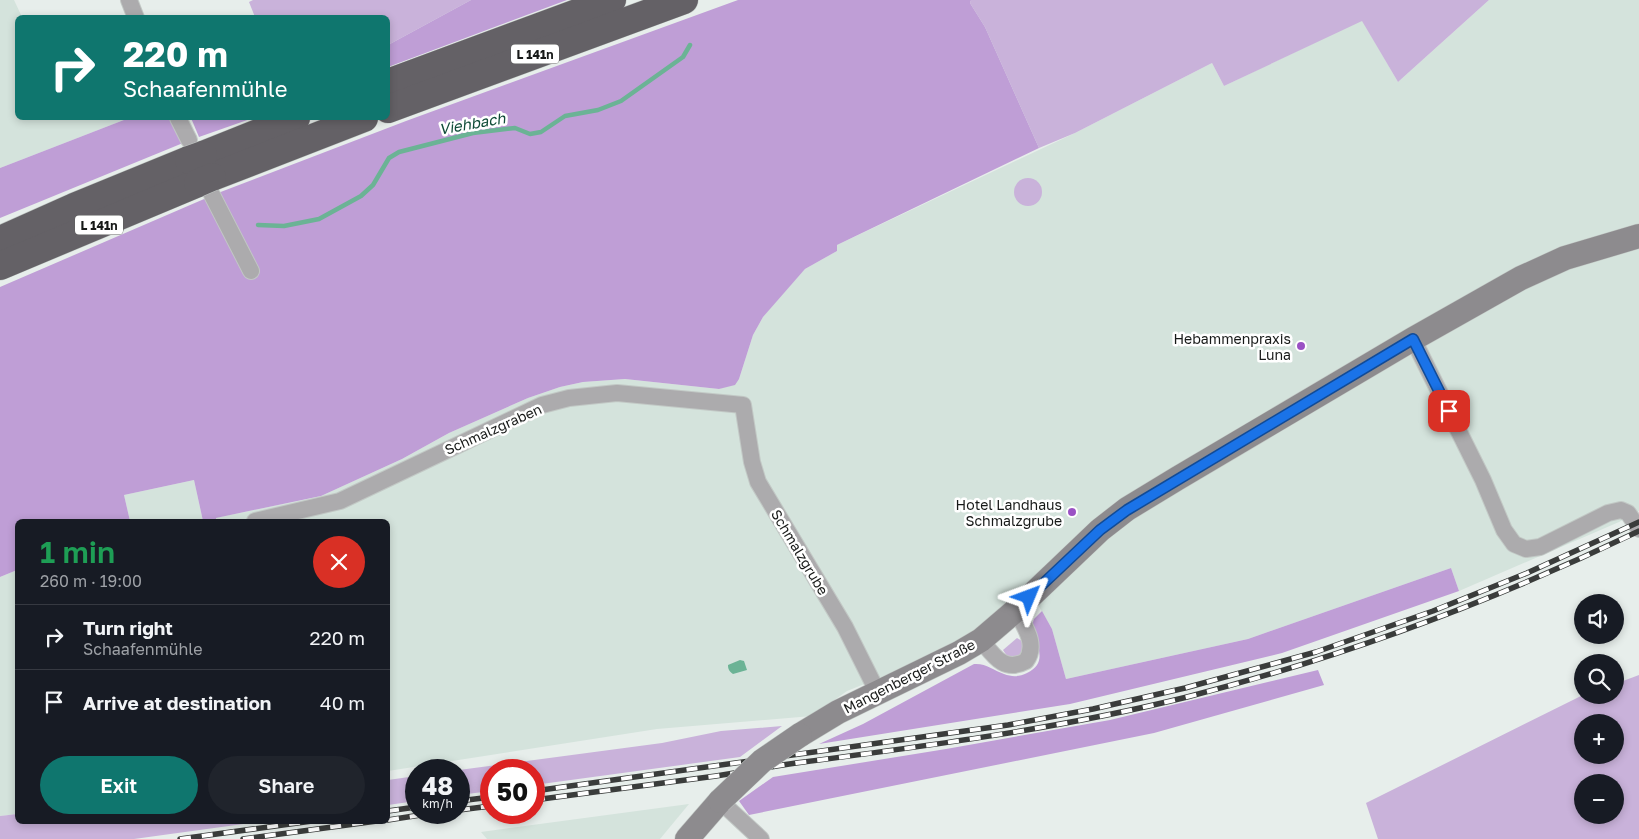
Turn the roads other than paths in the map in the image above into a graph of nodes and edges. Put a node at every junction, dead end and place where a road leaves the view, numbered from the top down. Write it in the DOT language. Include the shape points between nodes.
graph roads {
  1 [pos="129,0"];
  2 [pos="612,0"];
  3 [pos="684,0"];
  4 [pos="135,15"];
  5 [pos="390,81"];
  6 [pos="390,108"];
  7 [pos="179,120"];
  8 [pos="292,120"];
  9 [pos="357,120"];
  10 [pos="201,168"];
  11 [pos="1639,236"];
  12 [pos="0,240"];
  13 [pos="0,266"];
  14 [pos="251,271"];
  15 [pos="1413,339"];
  16 [pos="743,405"];
  17 [pos="263,519"];
  18 [pos="1639,528"];
  19 [pos="1016,610"];
  20 [pos="981,640"];
  21 [pos="878,693"];
  22 [pos="720,801"];
  23 [pos="687,839"];
  24 [pos="761,839"];
  1 -- 4 [label="street"];
  2 -- 5 [label="highway, L 141n"];
  3 -- 6 [label="highway, L 141n"];
  7 -- 10 [label="street"];
  8 -- 10 [label="highway, L 141n"];
  9 -- 10 [label="highway, L 141n"];
  10 -- 12 [label="highway, L 141n" via="74,207"];
  10 -- 13 [label="highway, L 141n"];
  10 -- 14 [label="street"];
  11 -- 15 [label="main road, Mangenberger Straße" via="1539,269"];
  15 -- 18 [label="street" via="1504,530 1514,544 1526,550 1540,547 1618,511 1628,513"];
  15 -- 19 [label="main road, Mangenberger Straße" via="1127,510 1100,530"];
  16 -- 17 [label="street, Schmalzgraben" via="617,393 569,398 534,409 340,501"];
  16 -- 21 [label="street, Schmalzgrube" via="752,462 764,493 845,627"];
  19 -- 20 [label="main road, Mangenberger Straße"];
  19 -- 20 [label="street" via="1032,646 1026,661 1014,665 997,660"];
  20 -- 21 [label="main road, Mangenberger Straße"];
  21 -- 22 [label="main road, Mangenberger Straße, bridge" via="800,735 762,761"];
  22 -- 23 [label="main road, Mangenberger Straße"];
  22 -- 24 [label="street"];
}
